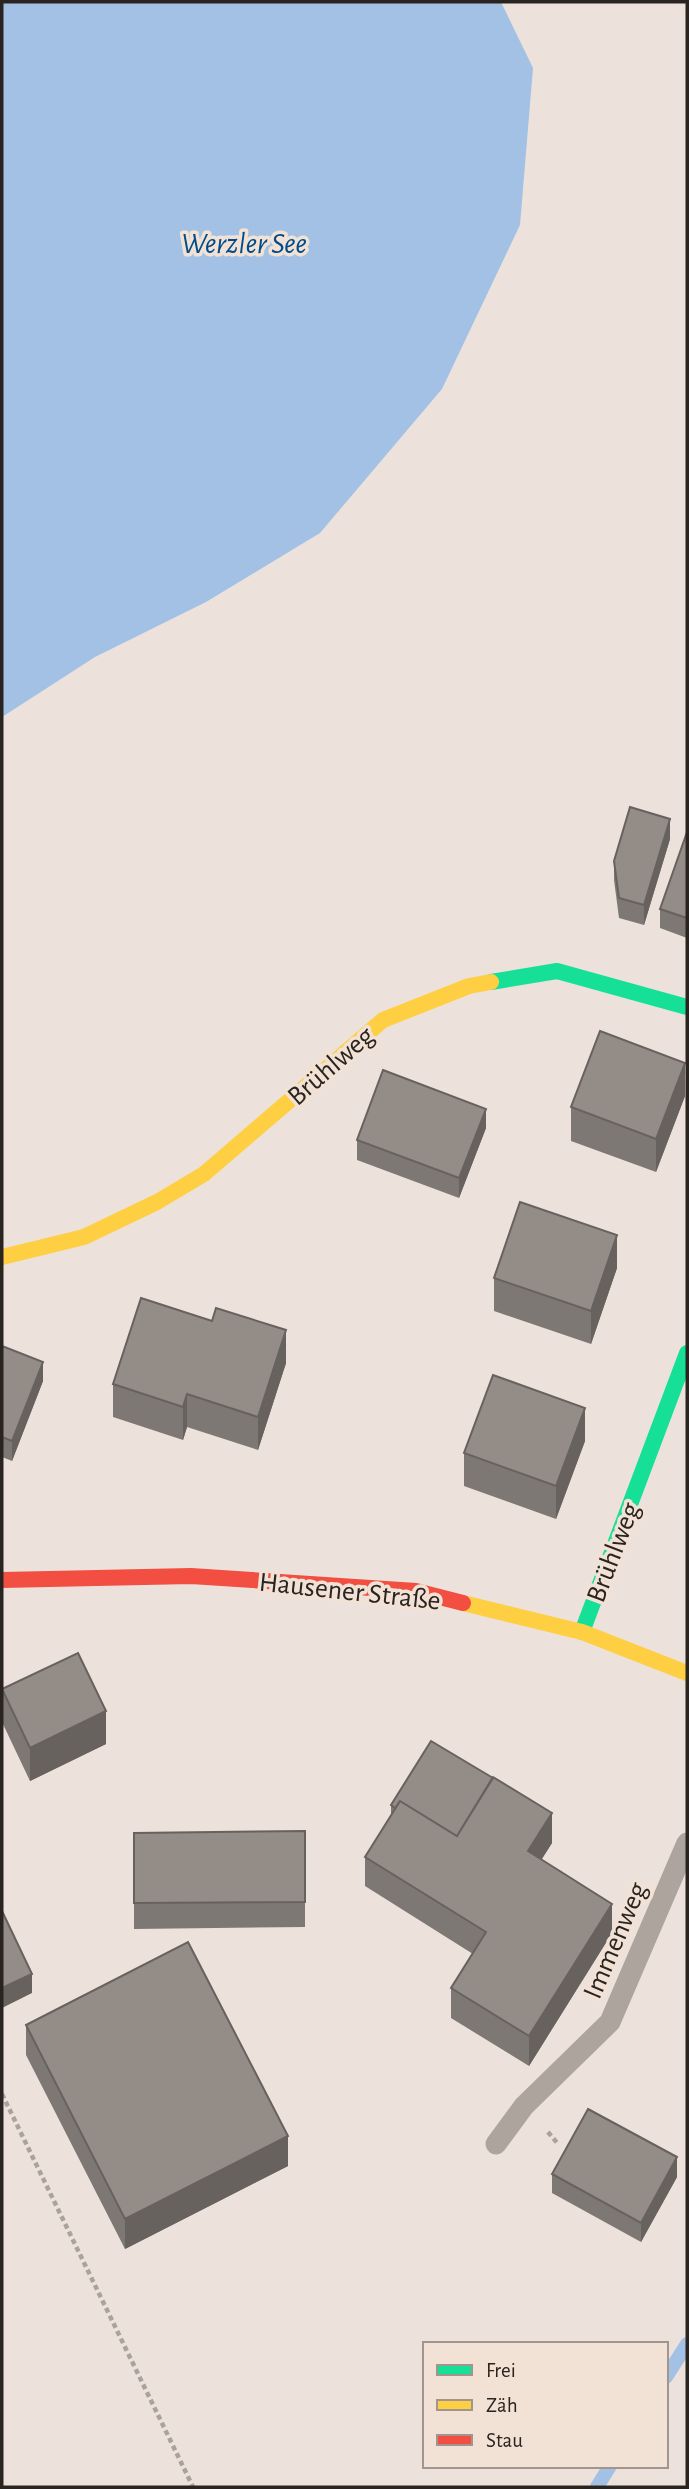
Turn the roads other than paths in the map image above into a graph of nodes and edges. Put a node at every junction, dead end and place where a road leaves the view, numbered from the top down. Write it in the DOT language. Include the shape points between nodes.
graph roads {
  1 [pos="687,1007"];
  2 [pos="2,1257"];
  3 [pos="687,1353"];
  4 [pos="2,1580"];
  5 [pos="582,1632"];
  6 [pos="687,1673"];
  7 [pos="687,1843"];
  8 [pos="496,2144"];
  1 -- 2 [label="street, Brühlweg" via="557,971 469,986 383,1020 204,1174 157,1202 84,1237"];
  3 -- 5 [label="street, Brühlweg"];
  4 -- 5 [label="street, Hausener Straße" via="191,1576 416,1591"];
  5 -- 6 [label="street, Hausener Straße"];
  7 -- 8 [label="lane, Immenweg" via="610,2022 524,2106"];
}
